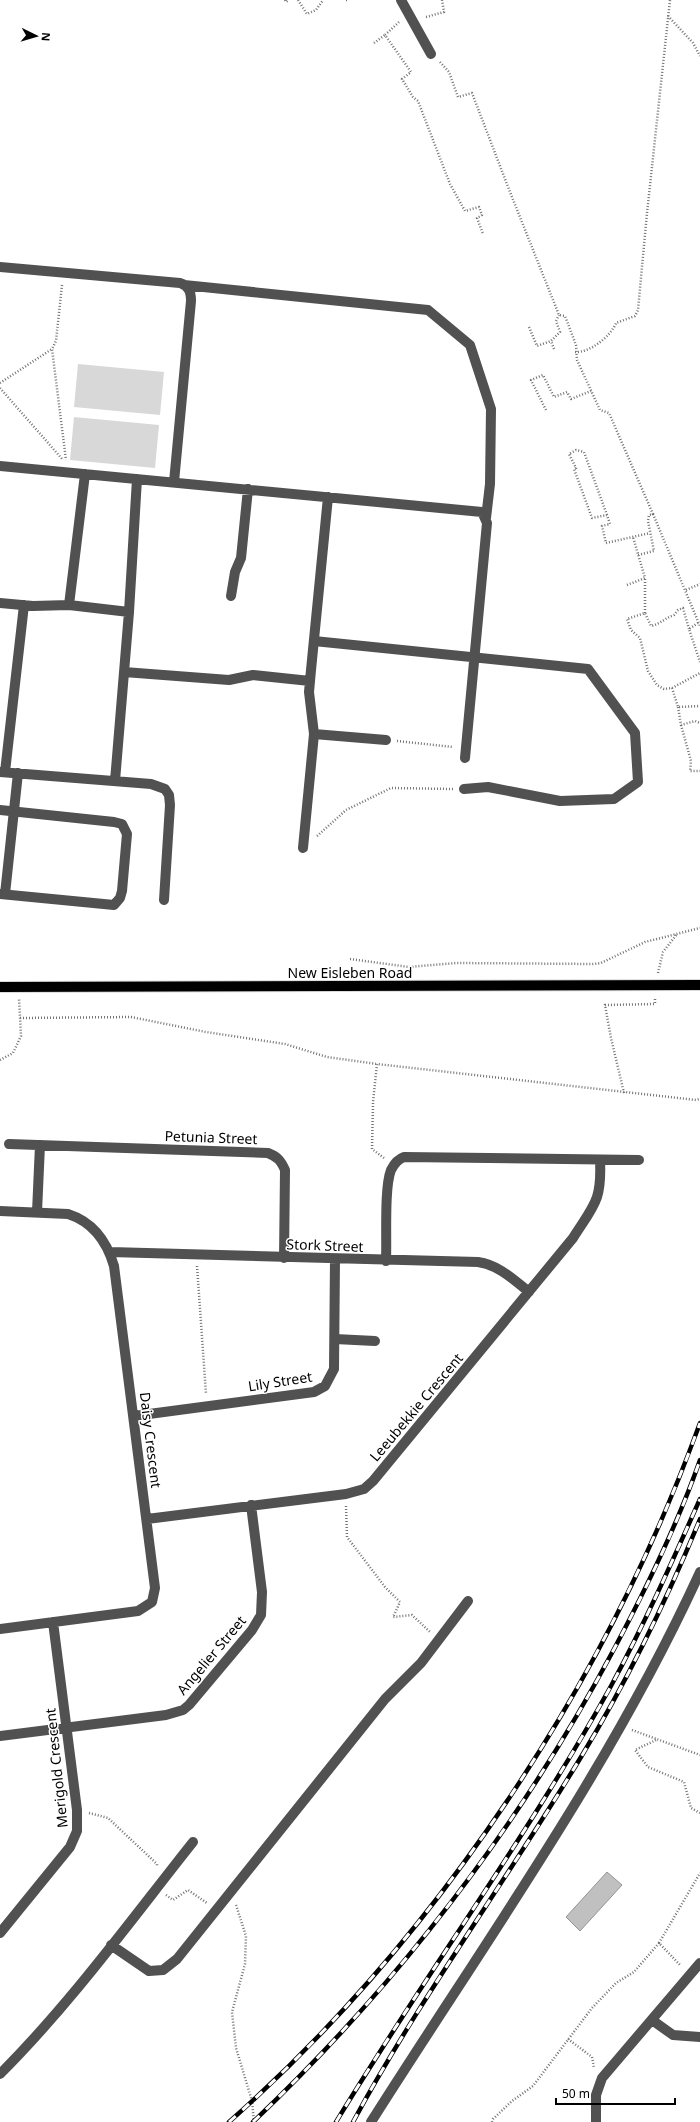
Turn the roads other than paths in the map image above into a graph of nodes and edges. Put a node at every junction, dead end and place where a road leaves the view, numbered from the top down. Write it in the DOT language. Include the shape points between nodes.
graph roads {
  1 [pos="401,0"];
  2 [pos="431,54"];
  3 [pos="0,268"];
  4 [pos="184,285"];
  5 [pos="0,466"];
  6 [pos="85,474"];
  7 [pos="137,479"];
  8 [pos="174,482"];
  9 [pos="248,489"];
  10 [pos="328,497"];
  11 [pos="486,518"];
  12 [pos="231,596"];
  13 [pos="0,603"];
  14 [pos="24,605"];
  15 [pos="69,605"];
  16 [pos="129,612"];
  17 [pos="314,641"];
  18 [pos="475,658"];
  19 [pos="124,672"];
  20 [pos="310,681"];
  21 [pos="314,734"];
  22 [pos="386,740"];
  23 [pos="465,754"];
  24 [pos="3,772"];
  25 [pos="18,773"];
  26 [pos="115,781"];
  27 [pos="464,789"];
  28 [pos="0,810"];
  29 [pos="14,812"];
  30 [pos="303,848"];
  31 [pos="5,854"];
  32 [pos="2,894"];
  33 [pos="164,900"];
  34 [pos="700,985"];
  35 [pos="0,987"];
  36 [pos="9,1144"];
  37 [pos="40,1145"];
  38 [pos="600,1160"];
  39 [pos="639,1160"];
  40 [pos="0,1211"];
  41 [pos="37,1212"];
  42 [pos="110,1252"];
  43 [pos="284,1258"];
  44 [pos="335,1259"];
  45 [pos="386,1261"];
  46 [pos="529,1292"];
  47 [pos="335,1339"];
  48 [pos="375,1341"];
  49 [pos="134,1416"];
  50 [pos="251,1505"];
  51 [pos="147,1518"];
  52 [pos="700,1572"];
  53 [pos="468,1601"];
  54 [pos="53,1622"];
  55 [pos="0,1629"];
  56 [pos="67,1728"];
  57 [pos="0,1736"];
  58 [pos="193,1842"];
  59 [pos="0,1933"];
  60 [pos="111,1945"];
  61 [pos="700,1963"];
  62 [pos="652,2020"];
  63 [pos="700,2037"];
  64 [pos="0,2074"];
  65 [pos="371,2122"];
  66 [pos="596,2122"];
  1 -- 2 [label="street"];
  3 -- 4 [label="street"];
  4 -- 8 [label="street" via="191,294 191,301"];
  4 -- 11 [label="street" via="428,310 470,346 491,409 490,484"];
  5 -- 6 [label="street"];
  6 -- 7 [label="street"];
  6 -- 15 [label="street"];
  7 -- 8 [label="street"];
  7 -- 16 [label="street"];
  8 -- 9 [label="street"];
  9 -- 10 [label="street"];
  9 -- 12 [label="street" via="241,558 235,572"];
  10 -- 11 [label="street" via="479,511"];
  10 -- 17 [label="street"];
  11 -- 18 [label="street"];
  13 -- 14 [label="street"];
  14 -- 15 [label="street"];
  14 -- 24 [label="street"];
  15 -- 16 [label="street"];
  16 -- 19 [label="street"];
  17 -- 18 [label="street"];
  17 -- 20 [label="street"];
  18 -- 23 [label="street"];
  18 -- 27 [label="street" via="588,669 635,733 638,782 614,799 560,801 488,787"];
  19 -- 20 [label="street" via="229,680 254,675"];
  19 -- 26 [label="street"];
  20 -- 21 [label="street"];
  21 -- 22 [label="street"];
  21 -- 30 [label="street"];
  24 -- 25 [label="street"];
  25 -- 26 [label="street"];
  25 -- 29 [label="street"];
  26 -- 33 [label="street" via="159,786 169,795"];
  28 -- 29 [label="street"];
  29 -- 31 [label="street"];
  29 -- 32 [label="street" via="122,824 127,834 122,891 117,903 108,905"];
  31 -- 32 [label="street"];
  34 -- 35 [label="main road, New Eisleben Road"];
  36 -- 37 [label="street, Petunia Street"];
  37 -- 41 [label="street"];
  37 -- 43 [label="street, Petunia Street" via="268,1153 276,1156 285,1170"];
  38 -- 39 [label="street"];
  38 -- 45 [label="street" via="410,1156 398,1159 389,1180"];
  38 -- 46 [label="street, Leeubekkie Crescent" via="601,1183 597,1200 573,1238"];
  40 -- 41 [label="street, Daisy Crescent"];
  41 -- 42 [label="street, Daisy Crescent" via="68,1214 84,1221 103,1240"];
  42 -- 43 [label="street, Stork Street"];
  42 -- 49 [label="street, Daisy Crescent"];
  43 -- 44 [label="street, Stork Street"];
  44 -- 45 [label="street, Stork Street"];
  44 -- 47 [label="street, Lily Street"];
  45 -- 46 [label="street, Stork Street" via="487,1263"];
  46 -- 50 [label="street, Leeubekkie Crescent" via="364,1489 346,1494"];
  47 -- 48 [label="street"];
  47 -- 49 [label="street, Lily Street" via="334,1369 330,1379 319,1390"];
  49 -- 51 [label="street, Daisy Crescent"];
  50 -- 51 [label="street, Leeubekkie Crescent"];
  50 -- 56 [label="street, Angelier Street" via="262,1592 261,1615 252,1630 182,1710 166,1715"];
  51 -- 54 [label="street, Daisy Crescent" via="155,1588 152,1602 138,1611 129,1613"];
  52 -- 65 [label="street" via="655,1664 572,1808"];
  53 -- 60 [label="street" via="421,1664 385,1699 177,1959 159,1972 146,1969"];
  54 -- 55 [label="street, Daisy Crescent"];
  54 -- 56 [label="street, Merigold Crescent"];
  56 -- 57 [label="street, Angelier Street"];
  56 -- 59 [label="street, Merigold Crescent" via="77,1810 77,1831 70,1848"];
  58 -- 60 [label="street"];
  60 -- 64 [label="street" via="24,2050"];
  61 -- 62 [label="street"];
  62 -- 63 [label="street" via="673,2035"];
  62 -- 66 [label="street" via="602,2078 596,2095"];
}
